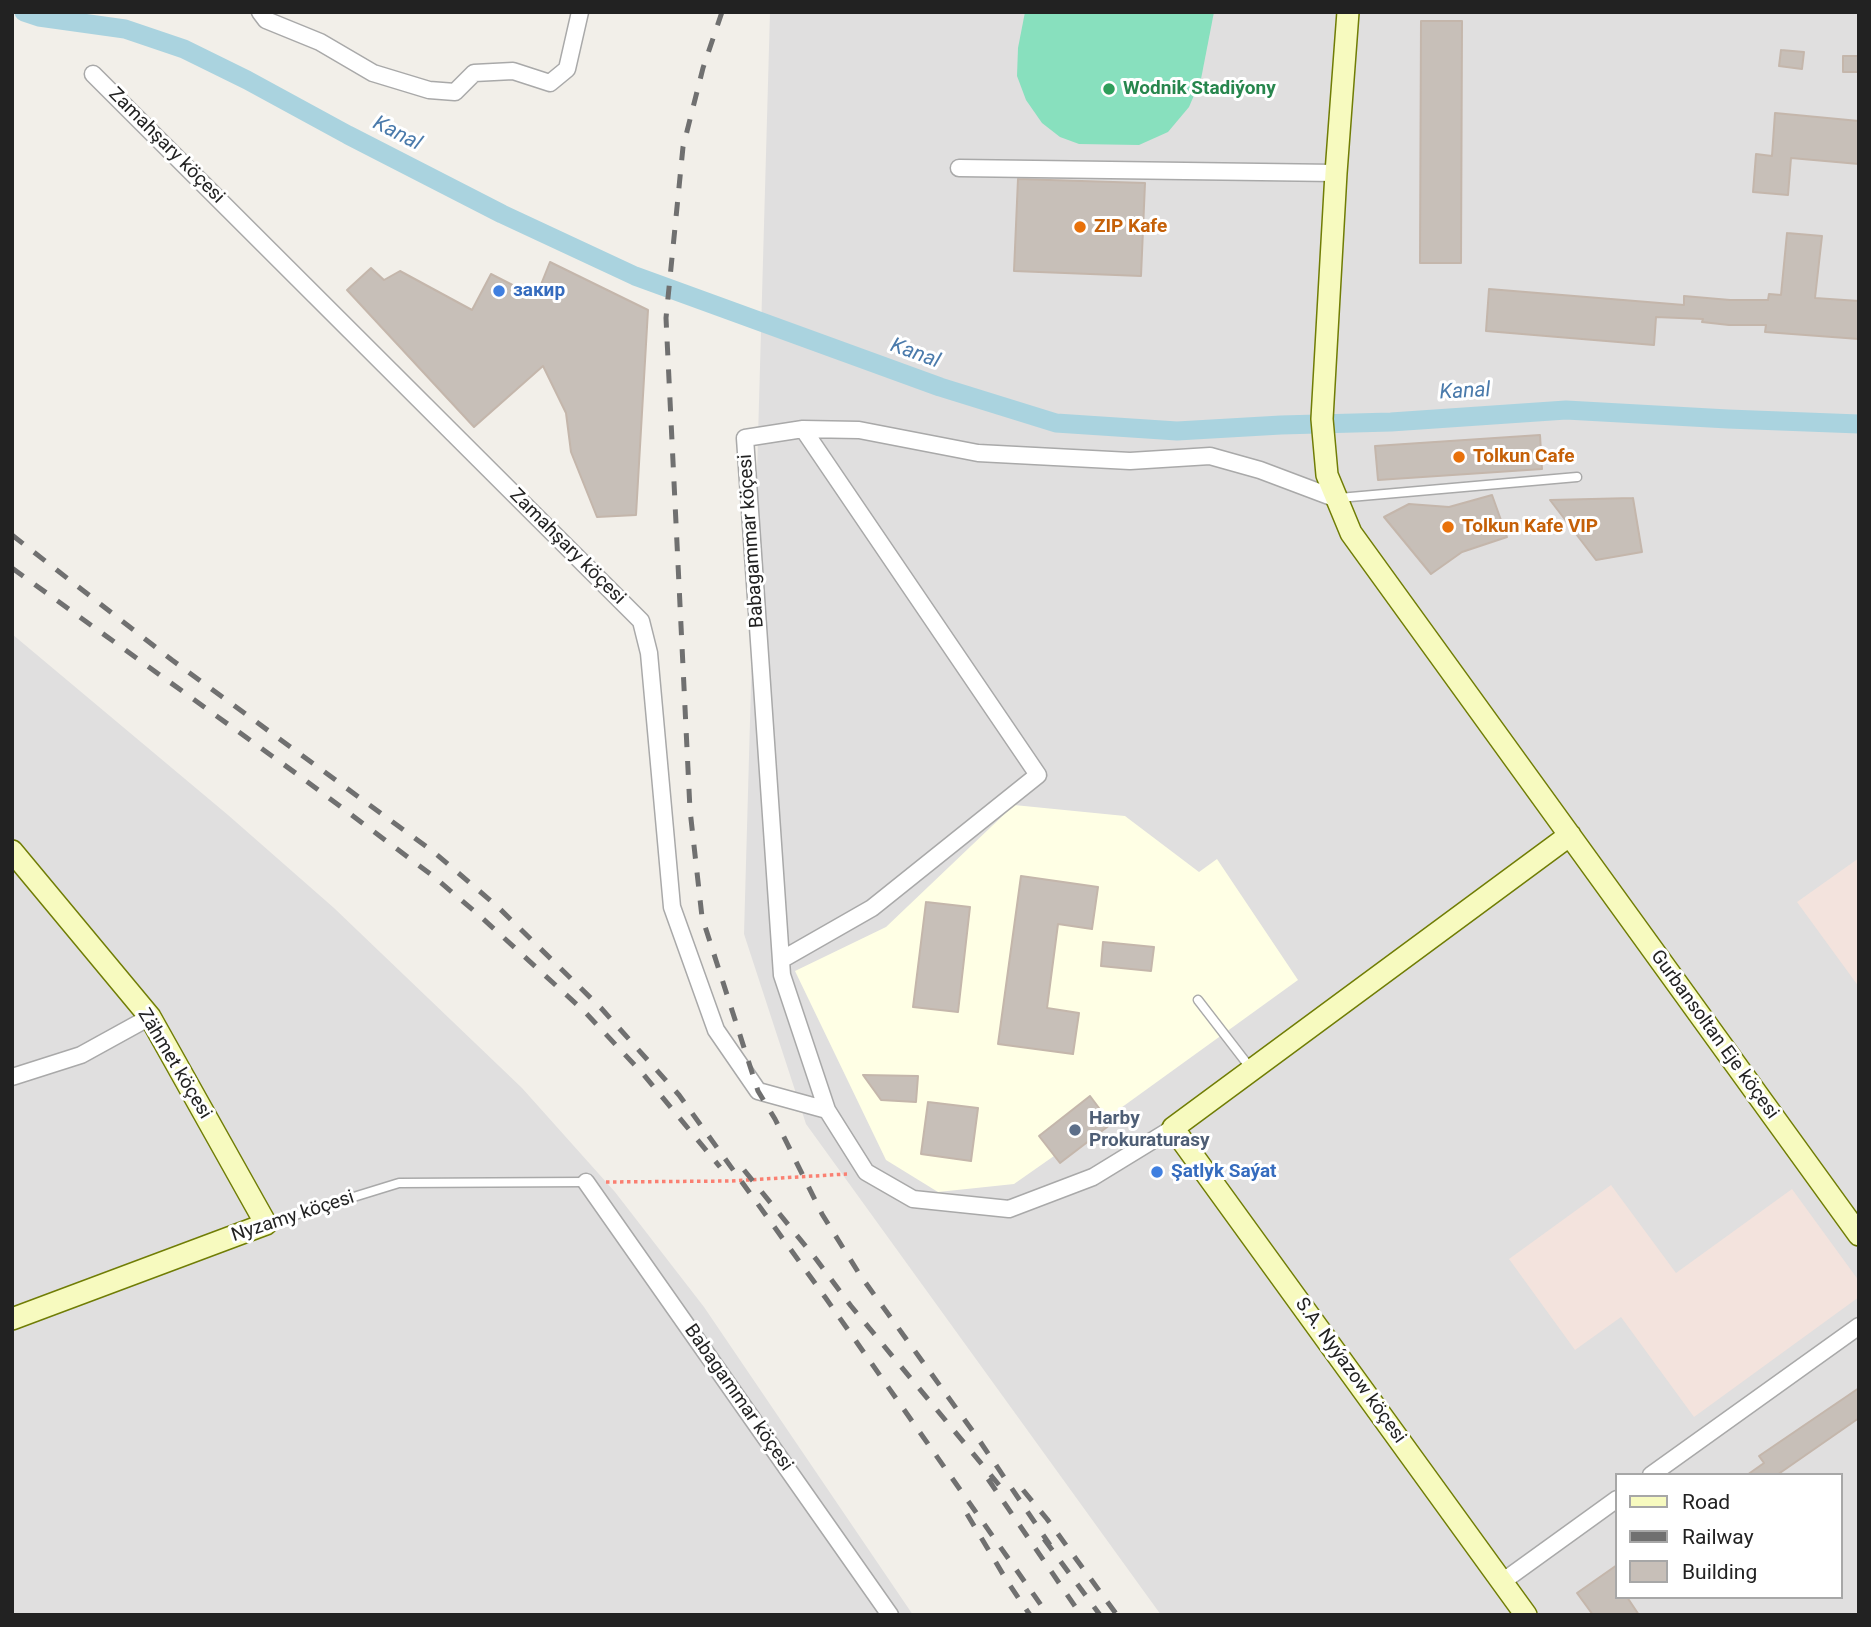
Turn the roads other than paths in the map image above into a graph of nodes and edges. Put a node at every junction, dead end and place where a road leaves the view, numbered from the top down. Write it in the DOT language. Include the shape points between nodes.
graph roads {
  1 [pos="260,12"];
  2 [pos="580,12"];
  3 [pos="1348,12"];
  4 [pos="93,74"];
  5 [pos="959,167"];
  6 [pos="1336,173"];
  7 [pos="803,429"];
  8 [pos="1577,477"];
  9 [pos="1336,499"];
  10 [pos="1570,835"];
  11 [pos="12,851"];
  12 [pos="781,960"];
  13 [pos="1198,1000"];
  14 [pos="150,1017"];
  15 [pos="1252,1070"];
  16 [pos="12,1077"];
  17 [pos="827,1110"];
  18 [pos="1173,1128"];
  19 [pos="586,1182"];
  20 [pos="266,1224"];
  21 [pos="1859,1235"];
  22 [pos="12,1319"];
  23 [pos="1859,1326"];
  24 [pos="1654,1473"];
  25 [pos="1616,1500"];
  26 [pos="1503,1582"];
  27 [pos="890,1615"];
  28 [pos="1526,1615"];
  1 -- 2 [label="street" via="266,20 320,42 373,73 429,90 455,92 474,73 513,71 550,83 567,68"];
  3 -- 6 [label="street, Gurbansoltan Eje köçesi"];
  4 -- 17 [label="street, Zamahşary köçesi" via="641,621 649,653 672,907 716,1030 758,1091"];
  5 -- 6 [label="street"];
  6 -- 9 [label="street, Gurbansoltan Eje köçesi" via="1322,419 1327,475"];
  7 -- 9 [label="street, Babagammar köçesi" via="859,430 978,453 1130,461 1210,456"];
  7 -- 12 [label="street, Babagammar köçesi" via="745,438"];
  7 -- 12 [label="street" via="1038,775 872,908"];
  8 -- 9 [label="lane"];
  9 -- 10 [label="street, Gurbansoltan Eje köçesi" via="1351,533"];
  10 -- 15 [label="street"];
  10 -- 21 [label="street, Gurbansoltan Eje köçesi"];
  11 -- 14 [label="street, Zähmet köçesi"];
  12 -- 17 [label="street, Babagammar köçesi"];
  13 -- 15 [label="lane"];
  14 -- 16 [label="street" via="81,1055"];
  14 -- 20 [label="street, Zähmet köçesi"];
  15 -- 18 [label="street"];
  17 -- 18 [label="street, Babagammar köçesi" via="866,1172 913,1199 1009,1209 1093,1177"];
  18 -- 26 [label="street, S.A. Nyýazow köçesi"];
  19 -- 20 [label="lane, Nyzamy köçesi" via="399,1183"];
  19 -- 27 [label="street, Babagammar köçesi"];
  20 -- 22 [label="street, Nyzamy köçesi"];
  23 -- 24 [label="street"];
  25 -- 26 [label="street"];
  26 -- 28 [label="street, S.A. Nyýazow köçesi"];
}
